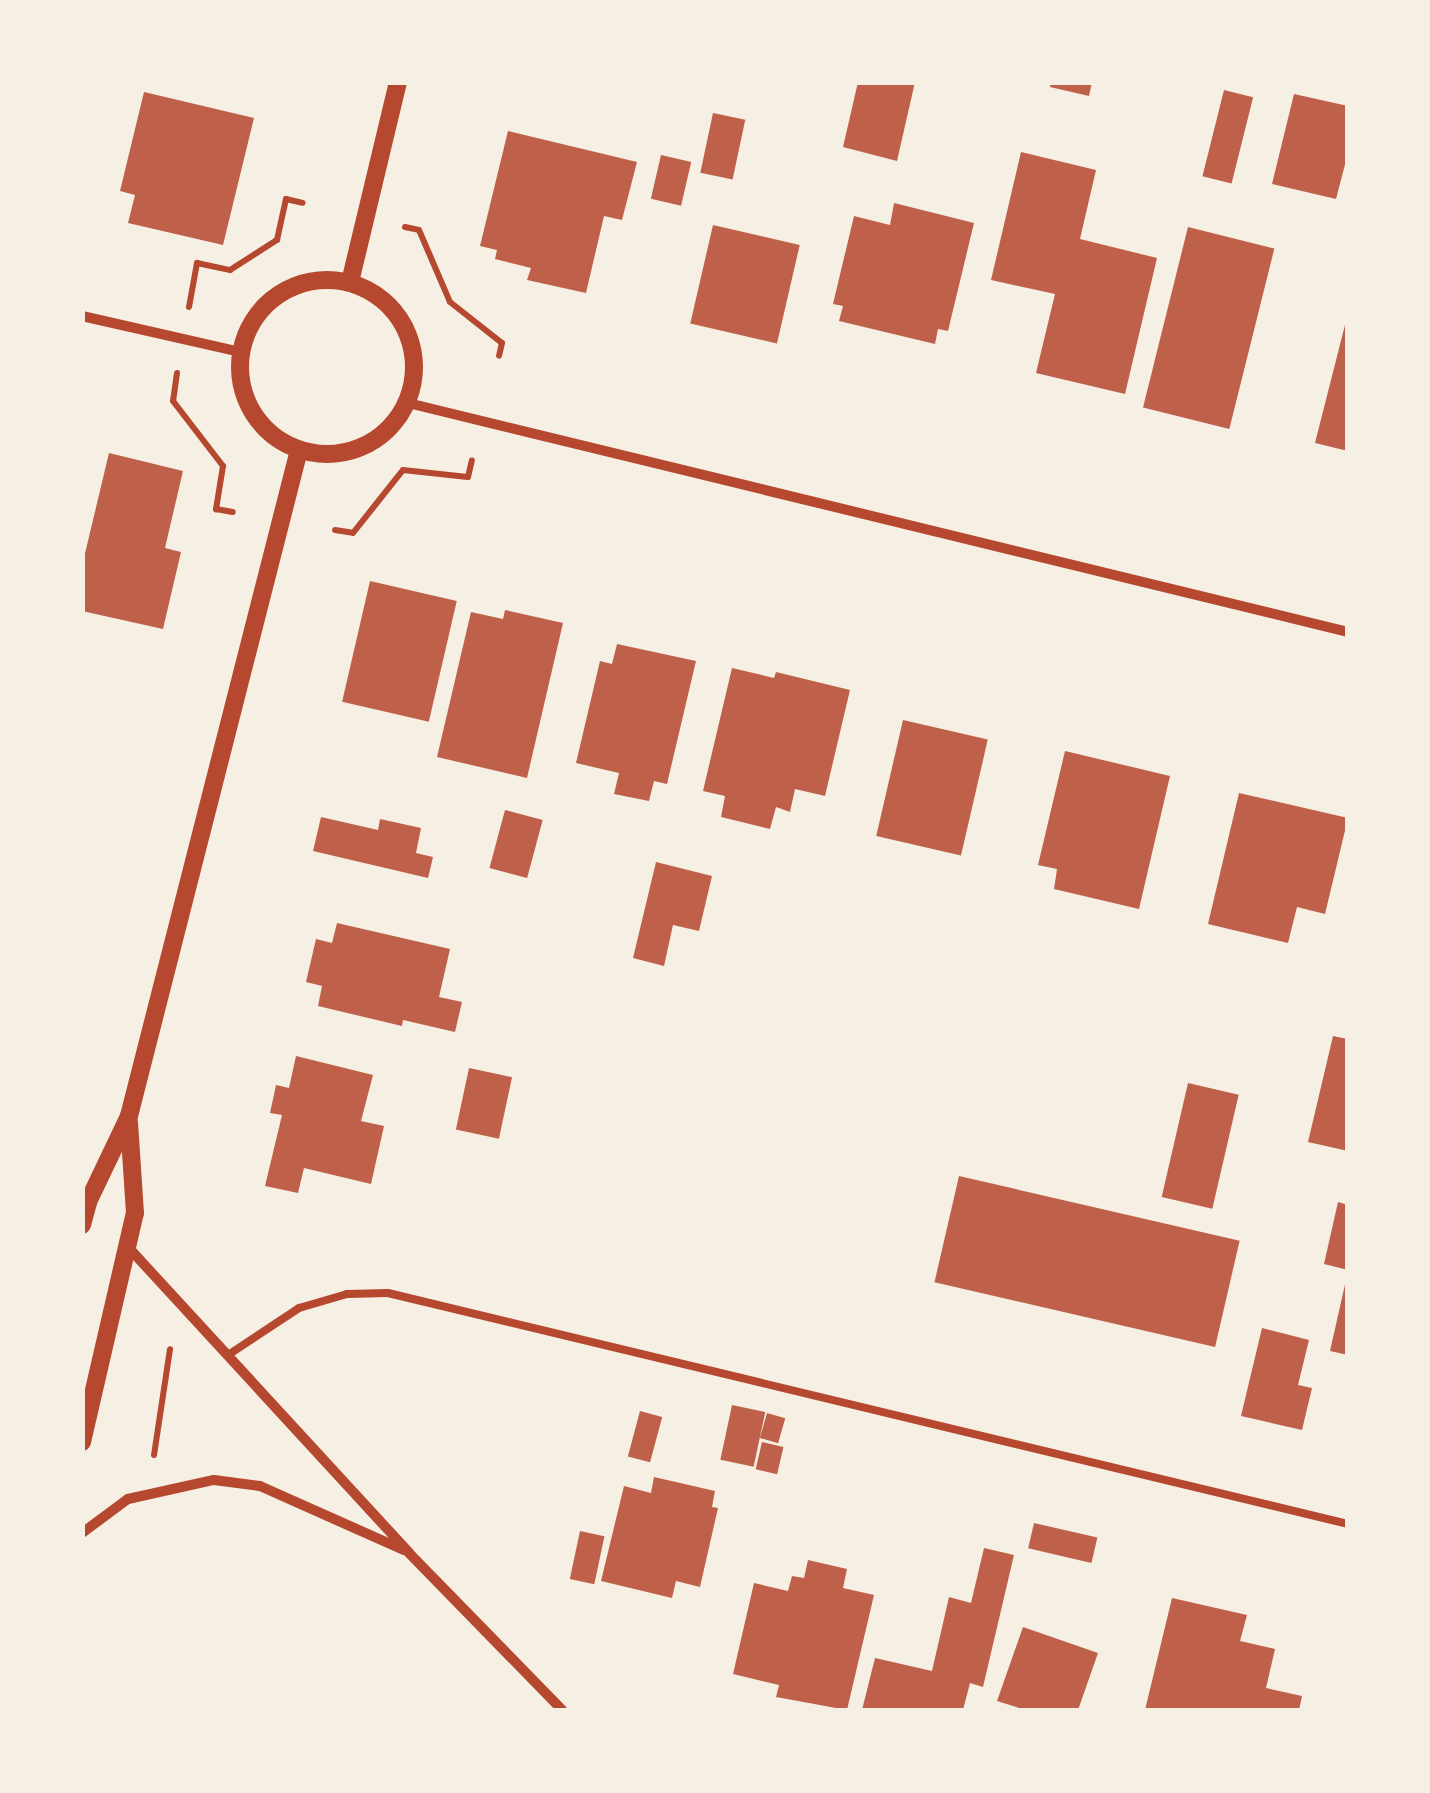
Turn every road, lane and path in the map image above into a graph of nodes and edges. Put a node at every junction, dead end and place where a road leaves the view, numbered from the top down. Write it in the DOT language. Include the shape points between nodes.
graph roads {
  1 [pos="398,82"];
  2 [pos="304,203"];
  3 [pos="404,226"];
  4 [pos="194,278"];
  5 [pos="350,282"];
  6 [pos="82,316"];
  7 [pos="241,352"];
  8 [pos="500,356"];
  9 [pos="174,389"];
  10 [pos="408,403"];
  11 [pos="299,450"];
  12 [pos="472,460"];
  13 [pos="233,512"];
  14 [pos="335,530"];
  15 [pos="1348,632"];
  16 [pos="129,1116"];
  17 [pos="82,1225"];
  18 [pos="128,1247"];
  19 [pos="172,1337"];
  20 [pos="228,1356"];
  21 [pos="82,1442"];
  22 [pos="152,1469"];
  23 [pos="1348,1524"];
  24 [pos="82,1533"];
  25 [pos="409,1553"];
  26 [pos="562,1710"];
  1 -- 5 [label="street"];
  2 -- 4 [label="path" via="286,200 277,240 230,270 197,263"];
  3 -- 8 [label="path" via="419,230 450,302 502,343"];
  5 -- 7 [label="street" via="321,280 280,294 250,326"];
  5 -- 10 [label="street" via="396,313 410,338 415,366"];
  6 -- 7 [label="street"];
  7 -- 11 [label="street" via="248,404 263,426"];
  9 -- 13 [label="path" via="173,401 224,466 216,509"];
  10 -- 11 [label="street" via="382,435 360,448"];
  10 -- 15 [label="street"];
  11 -- 16 [label="street"];
  12 -- 14 [label="path" via="468,477 403,470 352,532"];
  16 -- 17 [label="street"];
  16 -- 18 [label="street" via="135,1213"];
  18 -- 20 [label="street"];
  18 -- 21 [label="street"];
  19 -- 22 [label="path"];
  20 -- 23 [label="lane" via="299,1308 346,1294 388,1293"];
  20 -- 25 [label="street"];
  24 -- 25 [label="street" via="128,1499 214,1480 260,1486"];
  25 -- 26 [label="street"];
}
